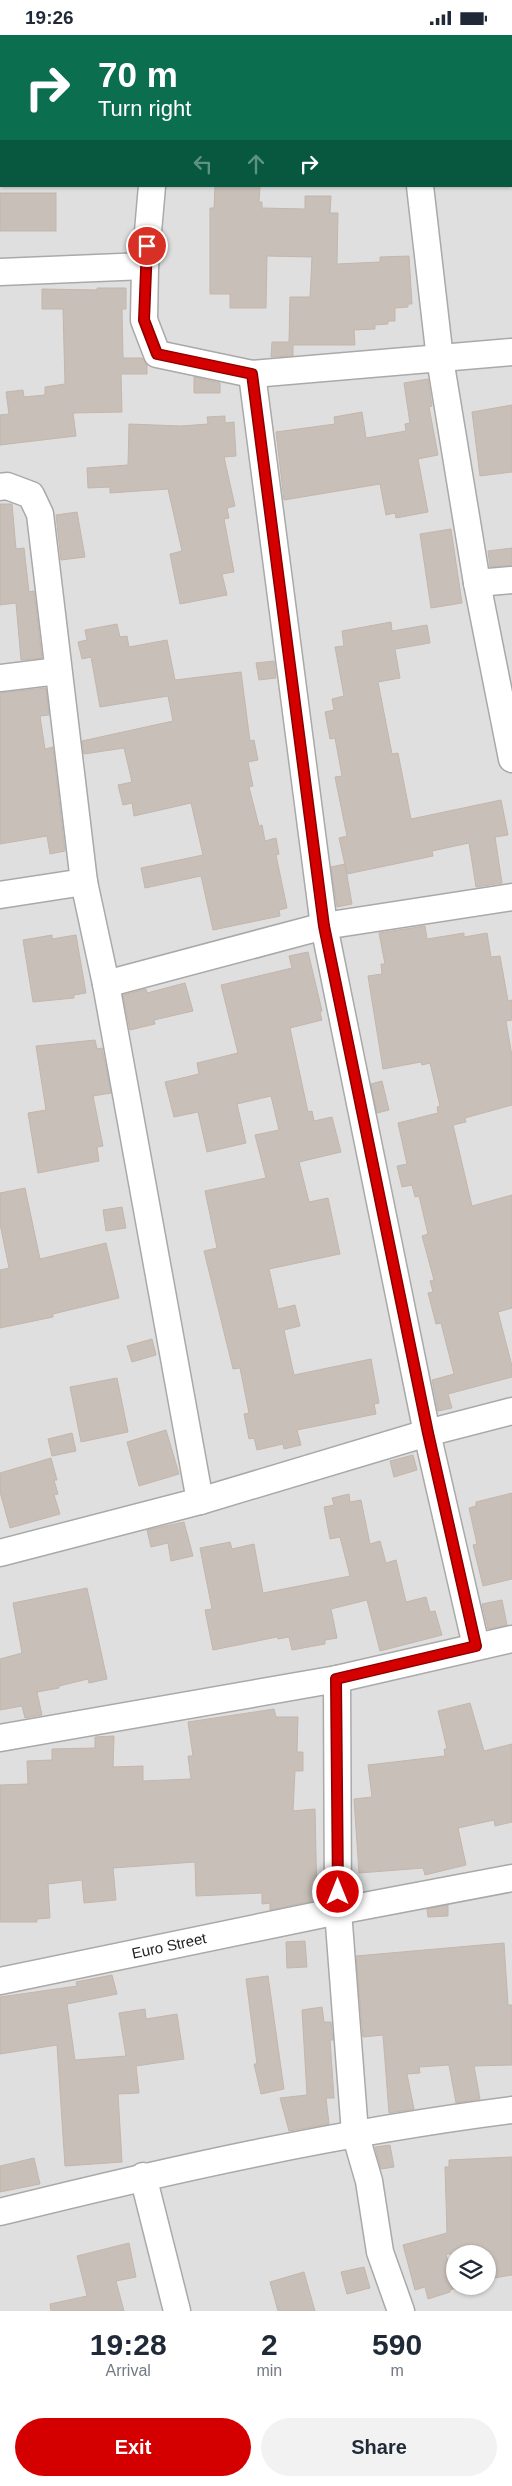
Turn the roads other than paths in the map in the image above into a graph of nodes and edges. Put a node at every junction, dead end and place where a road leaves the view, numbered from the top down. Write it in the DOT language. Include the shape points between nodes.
graph roads {
  1 [pos="152,187"];
  2 [pos="420,187"];
  3 [pos="145,266"];
  4 [pos="0,272"];
  5 [pos="512,352"];
  6 [pos="440,359"];
  7 [pos="252,374"];
  8 [pos="0,487"];
  9 [pos="512,580"];
  10 [pos="477,583"];
  11 [pos="58,671"];
  12 [pos="0,678"];
  13 [pos="512,759"];
  14 [pos="84,883"];
  15 [pos="0,895"];
  16 [pos="512,897"];
  17 [pos="324,926"];
  18 [pos="106,984"];
  19 [pos="512,1411"];
  20 [pos="428,1433"];
  21 [pos="200,1501"];
  22 [pos="0,1553"];
  23 [pos="512,1639"];
  24 [pos="476,1646"];
  25 [pos="336,1679"];
  26 [pos="0,1738"];
  27 [pos="512,1878"];
  28 [pos="338,1911"];
  29 [pos="0,1981"];
  30 [pos="512,2110"];
  31 [pos="355,2133"];
  32 [pos="143,2176"];
  33 [pos="0,2212"];
  34 [pos="177,2311"];
  35 [pos="400,2311"];
  1 -- 3 [label="street"];
  2 -- 6 [label="street"];
  3 -- 4 [label="street"];
  3 -- 7 [label="street" via="144,320 157,354"];
  5 -- 6 [label="street"];
  6 -- 7 [label="street"];
  6 -- 10 [label="street"];
  7 -- 17 [label="street"];
  8 -- 11 [label="street" via="7,486 31,495 40,514"];
  9 -- 10 [label="street"];
  10 -- 13 [label="street"];
  11 -- 12 [label="street"];
  11 -- 14 [label="street"];
  14 -- 15 [label="street"];
  14 -- 18 [label="street"];
  16 -- 17 [label="street"];
  17 -- 18 [label="street"];
  17 -- 20 [label="street"];
  18 -- 21 [label="street"];
  19 -- 20 [label="street"];
  20 -- 21 [label="street"];
  20 -- 24 [label="street"];
  21 -- 22 [label="street"];
  23 -- 24 [label="street"];
  24 -- 25 [label="street"];
  25 -- 26 [label="street"];
  25 -- 28 [label="street"];
  27 -- 28 [label="street, Euro Street"];
  28 -- 29 [label="street, Euro Street"];
  28 -- 31 [label="street"];
  30 -- 31 [label="street"];
  31 -- 32 [label="street"];
  31 -- 35 [label="street" via="369,2181 380,2252"];
  32 -- 33 [label="street"];
  32 -- 34 [label="street"];
}
